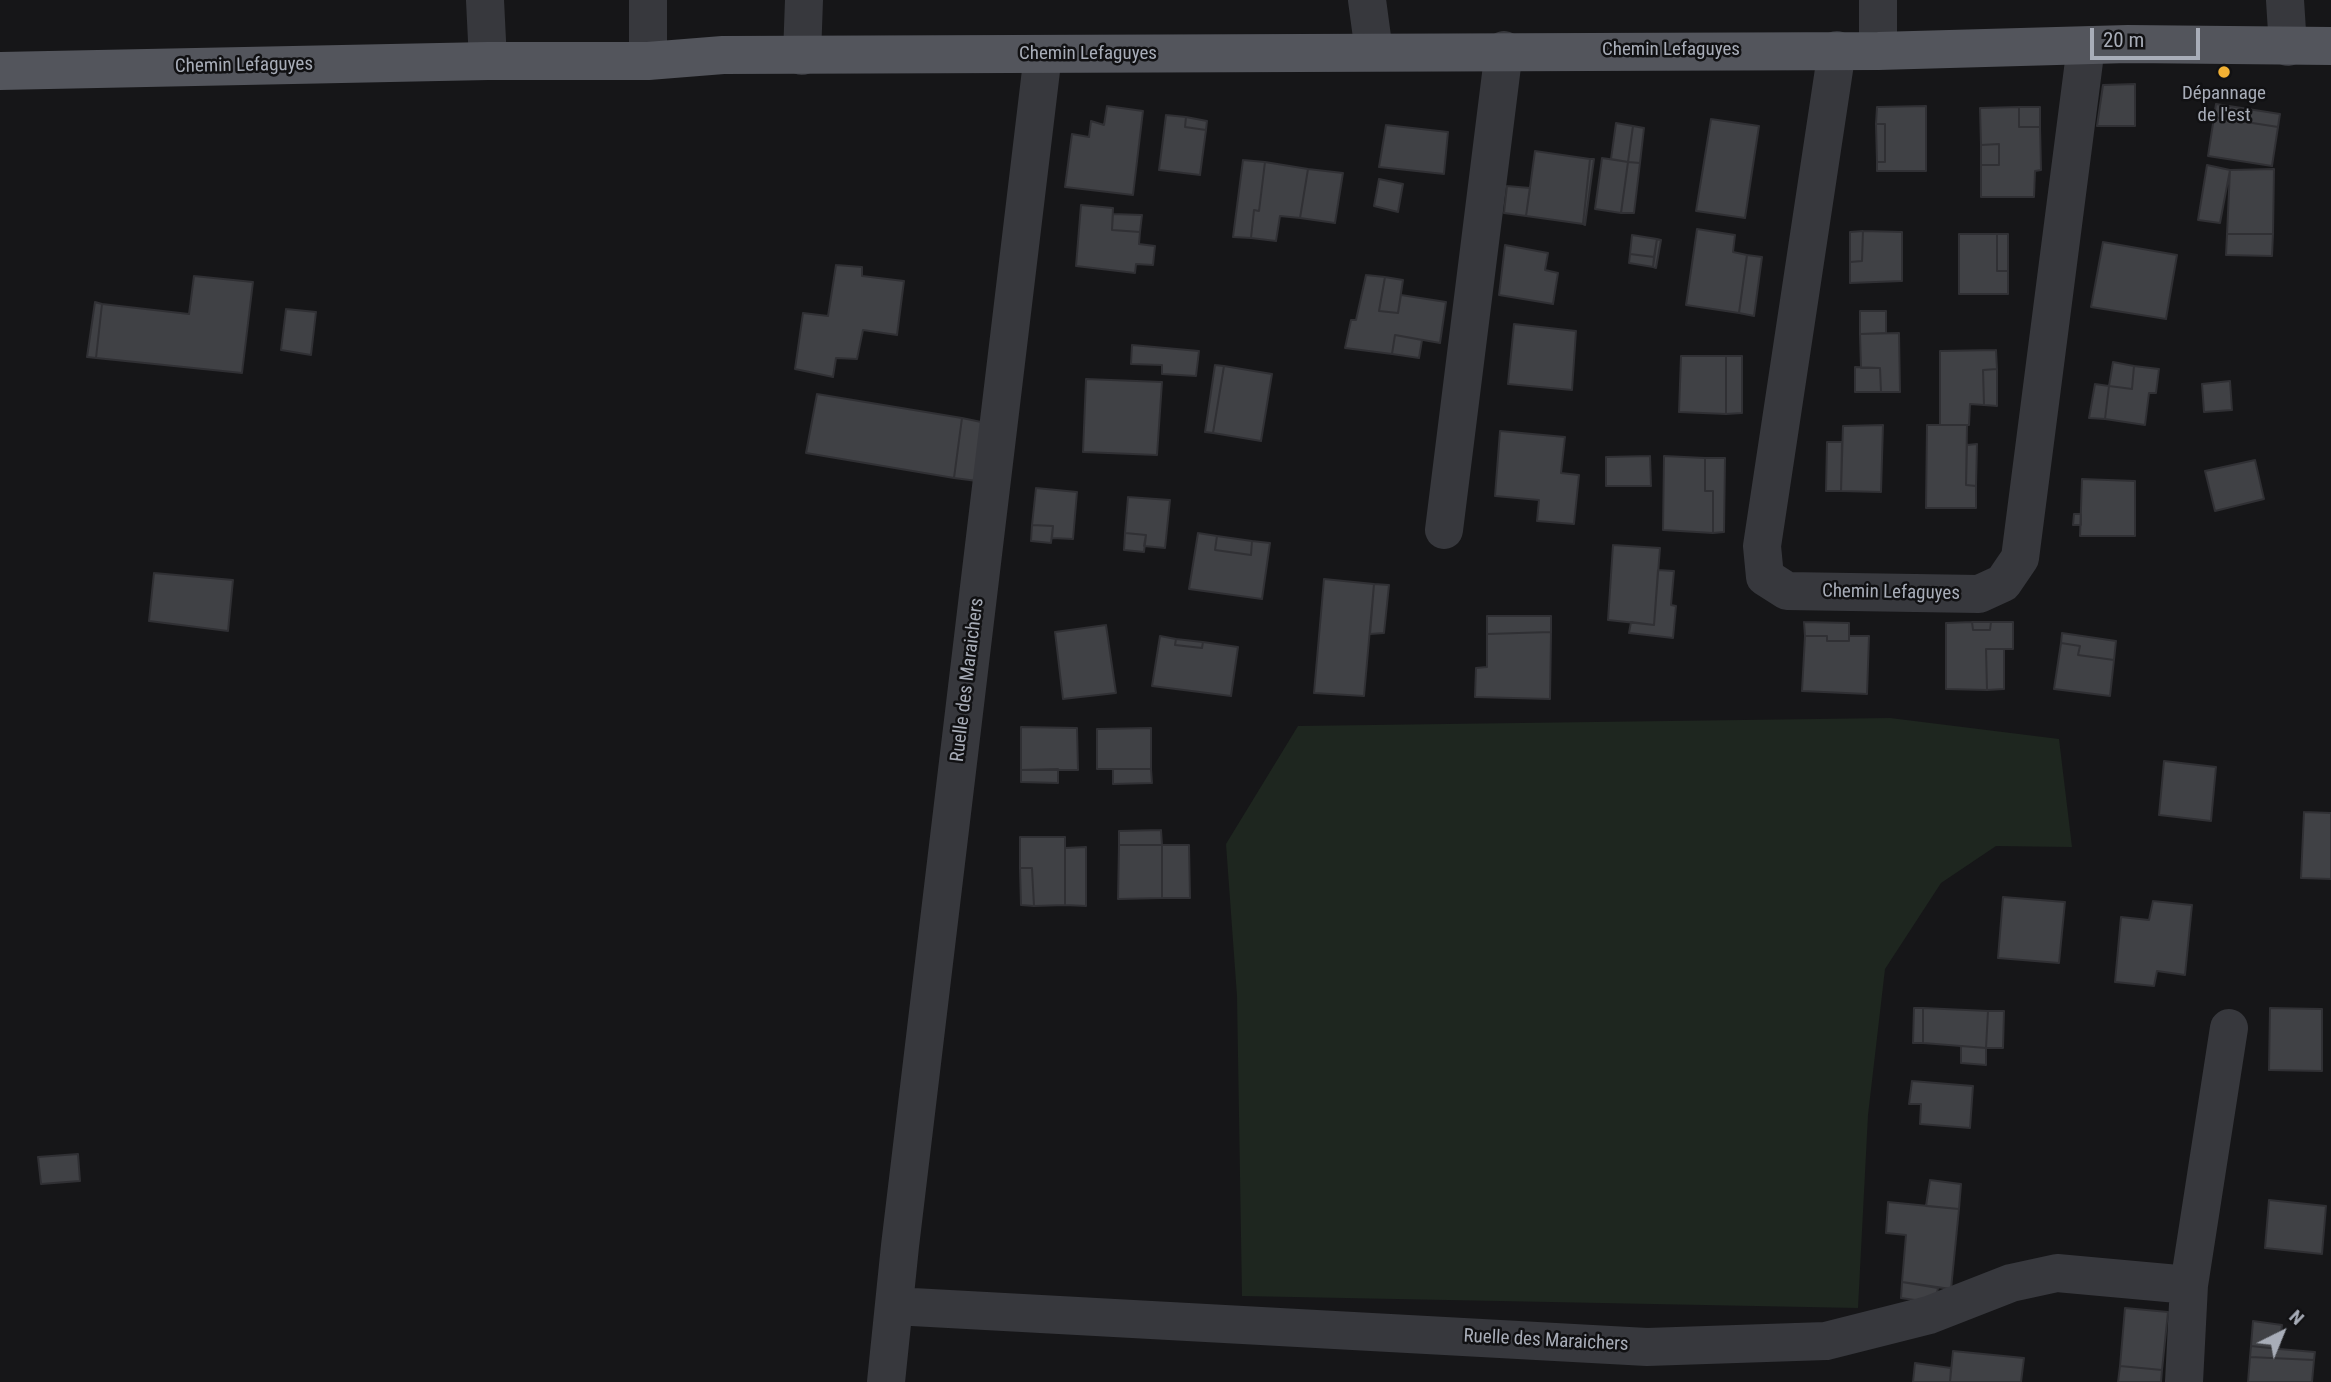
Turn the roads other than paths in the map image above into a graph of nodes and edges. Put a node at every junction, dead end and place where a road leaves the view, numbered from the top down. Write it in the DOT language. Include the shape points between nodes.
graph roads {
  1 [pos="485,0"];
  2 [pos="648,0"];
  3 [pos="804,0"];
  4 [pos="1367,0"];
  5 [pos="1878,0"];
  6 [pos="2285,0"];
  7 [pos="2086,46"];
  8 [pos="2331,46"];
  9 [pos="2288,47"];
  10 [pos="1504,50"];
  11 [pos="1837,50"];
  12 [pos="1878,51"];
  13 [pos="1374,52"];
  14 [pos="1043,54"];
  15 [pos="802,56"];
  16 [pos="488,61"];
  17 [pos="648,61"];
  18 [pos="0,71"];
  19 [pos="1444,530"];
  20 [pos="2229,1028"];
  21 [pos="2189,1284"];
  22 [pos="894,1306"];
  23 [pos="886,1382"];
  24 [pos="2184,1382"];
  1 -- 16 [label="street"];
  2 -- 17 [label="street"];
  3 -- 15 [label="street"];
  4 -- 13 [label="street"];
  5 -- 12 [label="street"];
  6 -- 9 [label="street"];
  7 -- 9 [label="main road, Chemin Lefaguyes"];
  7 -- 11 [label="street, Chemin Lefaguyes" via="2020,558 2004,583 1979,594 1787,591 1765,577 1762,546"];
  7 -- 12 [label="main road, Chemin Lefaguyes"];
  8 -- 9 [label="main road, Chemin Lefaguyes"];
  10 -- 11 [label="main road, Chemin Lefaguyes"];
  10 -- 13 [label="main road, Chemin Lefaguyes"];
  10 -- 19 [label="street"];
  11 -- 12 [label="main road, Chemin Lefaguyes"];
  13 -- 14 [label="main road, Chemin Lefaguyes"];
  14 -- 15 [label="main road, Chemin Lefaguyes"];
  14 -- 22 [label="street, Ruelle des Maraichers"];
  15 -- 17 [label="main road, Chemin Lefaguyes" via="723,55"];
  16 -- 17 [label="main road, Chemin Lefaguyes"];
  16 -- 18 [label="main road, Chemin Lefaguyes"];
  20 -- 21 [label="street"];
  21 -- 22 [label="street, Ruelle des Maraichers" via="2057,1273 2011,1283 1929,1315 1826,1340 1647,1347"];
  21 -- 24 [label="street"];
  22 -- 23 [label="street, Ruelle des Maraichers"];
}
